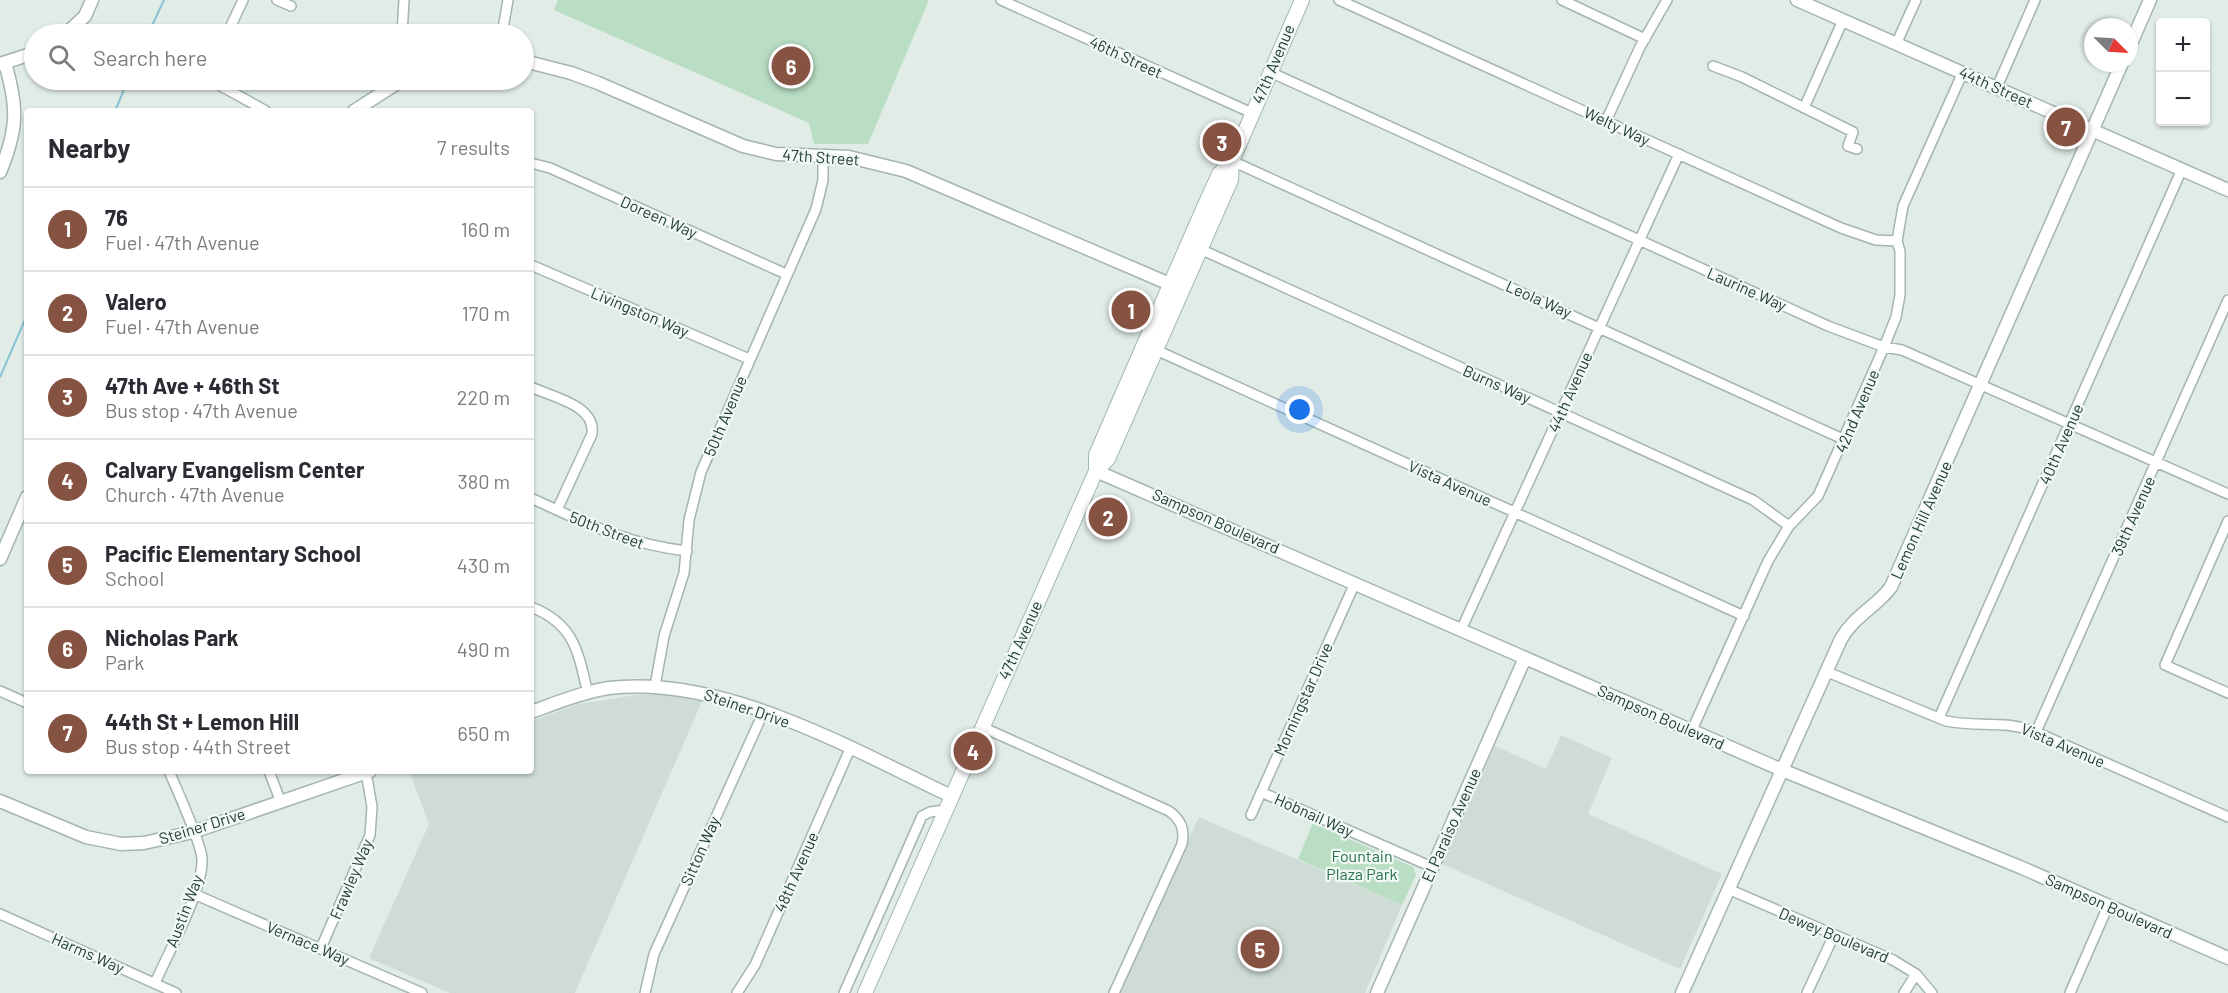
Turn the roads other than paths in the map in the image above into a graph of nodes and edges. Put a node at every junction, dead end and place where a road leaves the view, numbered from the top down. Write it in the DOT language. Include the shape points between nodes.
graph roads {
  1 [pos="92,0"];
  2 [pos="243,0"];
  3 [pos="277,0"];
  4 [pos="404,0"];
  5 [pos="508,0"];
  6 [pos="1001,0"];
  7 [pos="1302,0"];
  8 [pos="1339,0"];
  9 [pos="1562,0"];
  10 [pos="1667,0"];
  11 [pos="1916,0"];
  12 [pos="2035,0"];
  13 [pos="2150,0"];
  14 [pos="1803,1"];
  15 [pos="291,6"];
  16 [pos="1843,20"];
  17 [pos="77,24"];
  18 [pos="232,24"];
  19 [pos="403,24"];
  20 [pos="504,24"];
  21 [pos="2138,27"];
  22 [pos="1645,39"];
  23 [pos="1897,42"];
  24 [pos="24,56"];
  25 [pos="3,63"];
  26 [pos="534,64"];
  27 [pos="1713,66"];
  28 [pos="1270,72"];
  29 [pos="1963,72"];
  30 [pos="2118,72"];
  31 [pos="1996,87"];
  32 [pos="228,90"];
  33 [pos="387,90"];
  34 [pos="261,108"];
  35 [pos="359,108"];
  36 [pos="1804,108"];
  37 [pos="1252,113"];
  38 [pos="1606,121"];
  39 [pos="2093,128"];
  40 [pos="1857,149"];
  41 [pos="1678,154"];
  42 [pos="824,156"];
  43 [pos="1232,161"];
  44 [pos="534,164"];
  45 [pos="2182,169"];
  46 [pos="0,172"];
  47 [pos="1220,174"];
  48 [pos="2228,190"];
  49 [pos="1639,240"];
  50 [pos="1897,242"];
  51 [pos="1200,249"];
  52 [pos="534,265"];
  53 [pos="786,274"];
  54 [pos="1176,287"];
  55 [pos="2228,300"];
  56 [pos="1600,326"];
  57 [pos="1884,347"];
  58 [pos="1156,350"];
  59 [pos="749,359"];
  60 [pos="1981,384"];
  61 [pos="534,388"];
  62 [pos="1561,413"];
  63 [pos="2070,423"];
  64 [pos="1845,440"];
  65 [pos="2156,462"];
  66 [pos="1096,471"];
  67 [pos="2228,494"];
  68 [pos="534,499"];
  69 [pos="24,504"];
  70 [pos="557,510"];
  71 [pos="1516,512"];
  72 [pos="2228,520"];
  73 [pos="1790,526"];
  74 [pos="687,551"];
  75 [pos="0,560"];
  76 [pos="1355,583"];
  77 [pos="534,609"];
  78 [pos="1744,616"];
  79 [pos="1461,630"];
  80 [pos="1525,658"];
  81 [pos="1825,671"];
  82 [pos="655,686"];
  83 [pos="0,691"];
  84 [pos="2228,693"];
  85 [pos="588,694"];
  86 [pos="24,703"];
  87 [pos="534,711"];
  88 [pos="764,711"];
  89 [pos="1939,718"];
  90 [pos="982,727"];
  91 [pos="1692,730"];
  92 [pos="2036,732"];
  93 [pos="850,748"];
  94 [pos="1782,770"];
  95 [pos="170,774"];
  96 [pos="270,774"];
  97 [pos="362,774"];
  98 [pos="368,774"];
  99 [pos="1261,792"];
  100 [pos="951,796"];
  101 [pos="0,801"];
  102 [pos="280,801"];
  103 [pos="945,810"];
  104 [pos="1251,815"];
  105 [pos="2228,817"];
  106 [pos="193,832"];
  107 [pos="1432,867"];
  108 [pos="1728,889"];
  109 [pos="194,894"];
  110 [pos="2108,906"];
  111 [pos="0,914"];
  112 [pos="1834,935"];
  113 [pos="321,948"];
  114 [pos="2228,958"];
  115 [pos="1916,974"];
  116 [pos="155,983"];
  117 [pos="740,990"];
  118 [pos="176,993"];
  119 [pos="422,993"];
  120 [pos="645,993"];
  121 [pos="752,993"];
  122 [pos="844,993"];
  123 [pos="865,993"];
  124 [pos="1114,993"];
  125 [pos="1377,993"];
  126 [pos="1682,993"];
  127 [pos="1807,993"];
  128 [pos="1904,993"];
  129 [pos="1932,993"];
  130 [pos="2070,993"];
  1 -- 17 [label="street" via="86,16"];
  2 -- 18 [label="street"];
  3 -- 15 [label="street"];
  4 -- 19 [label="street"];
  5 -- 20 [label="street"];
  6 -- 37 [label="street, 46th Street"];
  7 -- 28 [label="main road, 47th Avenue"];
  8 -- 38 [label="street, Welty Way"];
  9 -- 22 [label="street"];
  10 -- 22 [label="street"];
  11 -- 23 [label="street"];
  12 -- 31 [label="street"];
  13 -- 21 [label="street"];
  14 -- 16 [label="street, 44th Street"];
  16 -- 23 [label="street, 44th Street"];
  16 -- 36 [label="street"];
  22 -- 38 [label="street"];
  23 -- 29 [label="street, 44th Street"];
  24 -- 25 [label="street"];
  25 -- 46 [label="street" via="16,113 13,140"];
  26 -- 42 [label="street, 47th Street" via="598,83 743,146 776,154"];
  27 -- 36 [label="street"];
  28 -- 37 [label="main road, 47th Avenue"];
  28 -- 49 [label="street, Laurine Way"];
  29 -- 31 [label="street, 44th Street"];
  29 -- 50 [label="street, 42nd Avenue" via="1907,196"];
  30 -- 39 [label="street, Lemon Hill Avenue"];
  31 -- 39 [label="street, 44th Street"];
  32 -- 34 [label="street"];
  33 -- 35 [label="street"];
  36 -- 40 [label="street" via="1853,132 1848,146"];
  37 -- 43 [label="main road, 47th Avenue"];
  38 -- 41 [label="street, Welty Way"];
  39 -- 45 [label="street, 44th Street"];
  39 -- 60 [label="street, Lemon Hill Avenue"];
  41 -- 49 [label="street, 44th Avenue"];
  41 -- 50 [label="street, Welty Way" via="1842,228 1876,240"];
  42 -- 53 [label="street, 50th Avenue" via="820,196"];
  42 -- 54 [label="street, 47th Street" via="869,160 906,171"];
  43 -- 47 [label="main road, 47th Avenue"];
  43 -- 51 [label="main road, 47th Avenue" via="1231,180"];
  43 -- 56 [label="street, Leola Way"];
  44 -- 53 [label="street, Doreen Way"];
  45 -- 48 [label="street, 44th Street"];
  45 -- 63 [label="street, 40th Avenue"];
  47 -- 51 [label="street" via="1217,194 1198,240"];
  47 -- 54 [label="main road, 47th Avenue"];
  49 -- 56 [label="street, 44th Avenue"];
  49 -- 57 [label="street, Laurine Way" via="1828,326"];
  50 -- 57 [label="street, 42nd Avenue" via="1900,295"];
  51 -- 54 [label="main road, 47th Avenue"];
  51 -- 62 [label="street, Burns Way"];
  52 -- 59 [label="street, Livingston Way"];
  53 -- 59 [label="street, 50th Avenue"];
  54 -- 58 [label="main road, 47th Avenue"];
  54 -- 66 [label="main road, 47th Avenue" via="1096,455"];
  55 -- 65 [label="street, 39th Avenue"];
  56 -- 62 [label="street, 44th Avenue"];
  56 -- 64 [label="street, Leola Way"];
  57 -- 60 [label="street, Laurine Way" via="1902,350"];
  57 -- 64 [label="street, 42nd Avenue"];
  58 -- 66 [label="main road, 47th Avenue" via="1108,459"];
  58 -- 71 [label="street, Vista Avenue"];
  59 -- 74 [label="street, 50th Avenue" via="701,472"];
  60 -- 63 [label="street, Laurine Way"];
  60 -- 81 [label="street, Lemon Hill Avenue" via="1891,587 1853,620"];
  61 -- 70 [label="street" via="584,411 592,421 592,434"];
  62 -- 71 [label="street, 44th Avenue"];
  62 -- 73 [label="street, Burns Way" via="1753,500"];
  63 -- 65 [label="street, Laurine Way"];
  63 -- 89 [label="street, 40th Avenue"];
  64 -- 73 [label="street, 42nd Avenue" via="1818,496"];
  65 -- 67 [label="street, Laurine Way"];
  65 -- 92 [label="street, 39th Avenue"];
  66 -- 76 [label="street, Sampson Boulevard"];
  66 -- 90 [label="main road, 47th Avenue"];
  68 -- 70 [label="street, 50th Street"];
  69 -- 75 [label="street"];
  70 -- 74 [label="street, 50th Street" via="621,538"];
  71 -- 78 [label="street, Vista Avenue"];
  71 -- 79 [label="street, 44th Avenue"];
  72 -- 84 [label="street" via="2166,665"];
  73 -- 78 [label="street, 42nd Avenue" via="1768,561"];
  74 -- 82 [label="street, 50th Avenue"];
  76 -- 79 [label="street, Sampson Boulevard"];
  76 -- 99 [label="street, Morningstar Drive"];
  77 -- 85 [label="street" via="556,620 569,634"];
  78 -- 91 [label="street, 42nd Avenue"];
  79 -- 80 [label="street, Sampson Boulevard"];
  80 -- 91 [label="street, Sampson Boulevard"];
  80 -- 107 [label="street, El Paraiso Avenue"];
  81 -- 89 [label="street, Vista Avenue"];
  81 -- 94 [label="street, Lemon Hill Avenue"];
  82 -- 85 [label="street, Steiner Drive"];
  82 -- 88 [label="street, Steiner Drive" via="714,695"];
  83 -- 86 [label="street"];
  85 -- 87 [label="street, Steiner Drive"];
  88 -- 93 [label="street, Steiner Drive"];
  88 -- 120 [label="street, Sitton Way" via="654,954"];
  89 -- 92 [label="street, Vista Avenue" via="1964,724 2011,724"];
  90 -- 100 [label="main road, 47th Avenue"];
  90 -- 124 [label="street" via="1169,811 1180,821 1182,844"];
  91 -- 94 [label="street, Sampson Boulevard"];
  92 -- 105 [label="street, Vista Avenue"];
  93 -- 100 [label="street, Steiner Drive"];
  93 -- 117 [label="street, 48th Avenue" via="755,965"];
  94 -- 108 [label="street, Lemon Hill Avenue"];
  94 -- 110 [label="street, Sampson Boulevard"];
  95 -- 106 [label="street, Austin Way"];
  96 -- 102 [label="street"];
  97 -- 102 [label="street, Steiner Drive"];
  98 -- 113 [label="street, Frawley Way" via="370,835"];
  99 -- 104 [label="street, Morningstar Drive"];
  99 -- 107 [label="street, Hobnail Way"];
  100 -- 103 [label="main road, 47th Avenue"];
  101 -- 106 [label="street, Steiner Drive" via="100,841 144,843"];
  102 -- 106 [label="street, Steiner Drive"];
  103 -- 122 [label="street" via="922,816"];
  103 -- 123 [label="main road, 47th Avenue"];
  106 -- 109 [label="street, Austin Way" via="202,855"];
  107 -- 125 [label="street, El Paraiso Avenue"];
  108 -- 112 [label="street, Dewey Boulevard"];
  108 -- 126 [label="street, Lemon Hill Avenue"];
  109 -- 113 [label="street, Vernace Way"];
  109 -- 116 [label="street, Austin Way"];
  110 -- 114 [label="street, Sampson Boulevard"];
  110 -- 130 [label="street"];
  111 -- 116 [label="street, Harms Way"];
  112 -- 115 [label="street, Dewey Boulevard"];
  112 -- 127 [label="street"];
  113 -- 119 [label="street, Vernace Way"];
  115 -- 128 [label="street"];
  115 -- 129 [label="street, Dewey Boulevard"];
  116 -- 118 [label="street, Harms Way"];
  117 -- 121 [label="street"];
}
